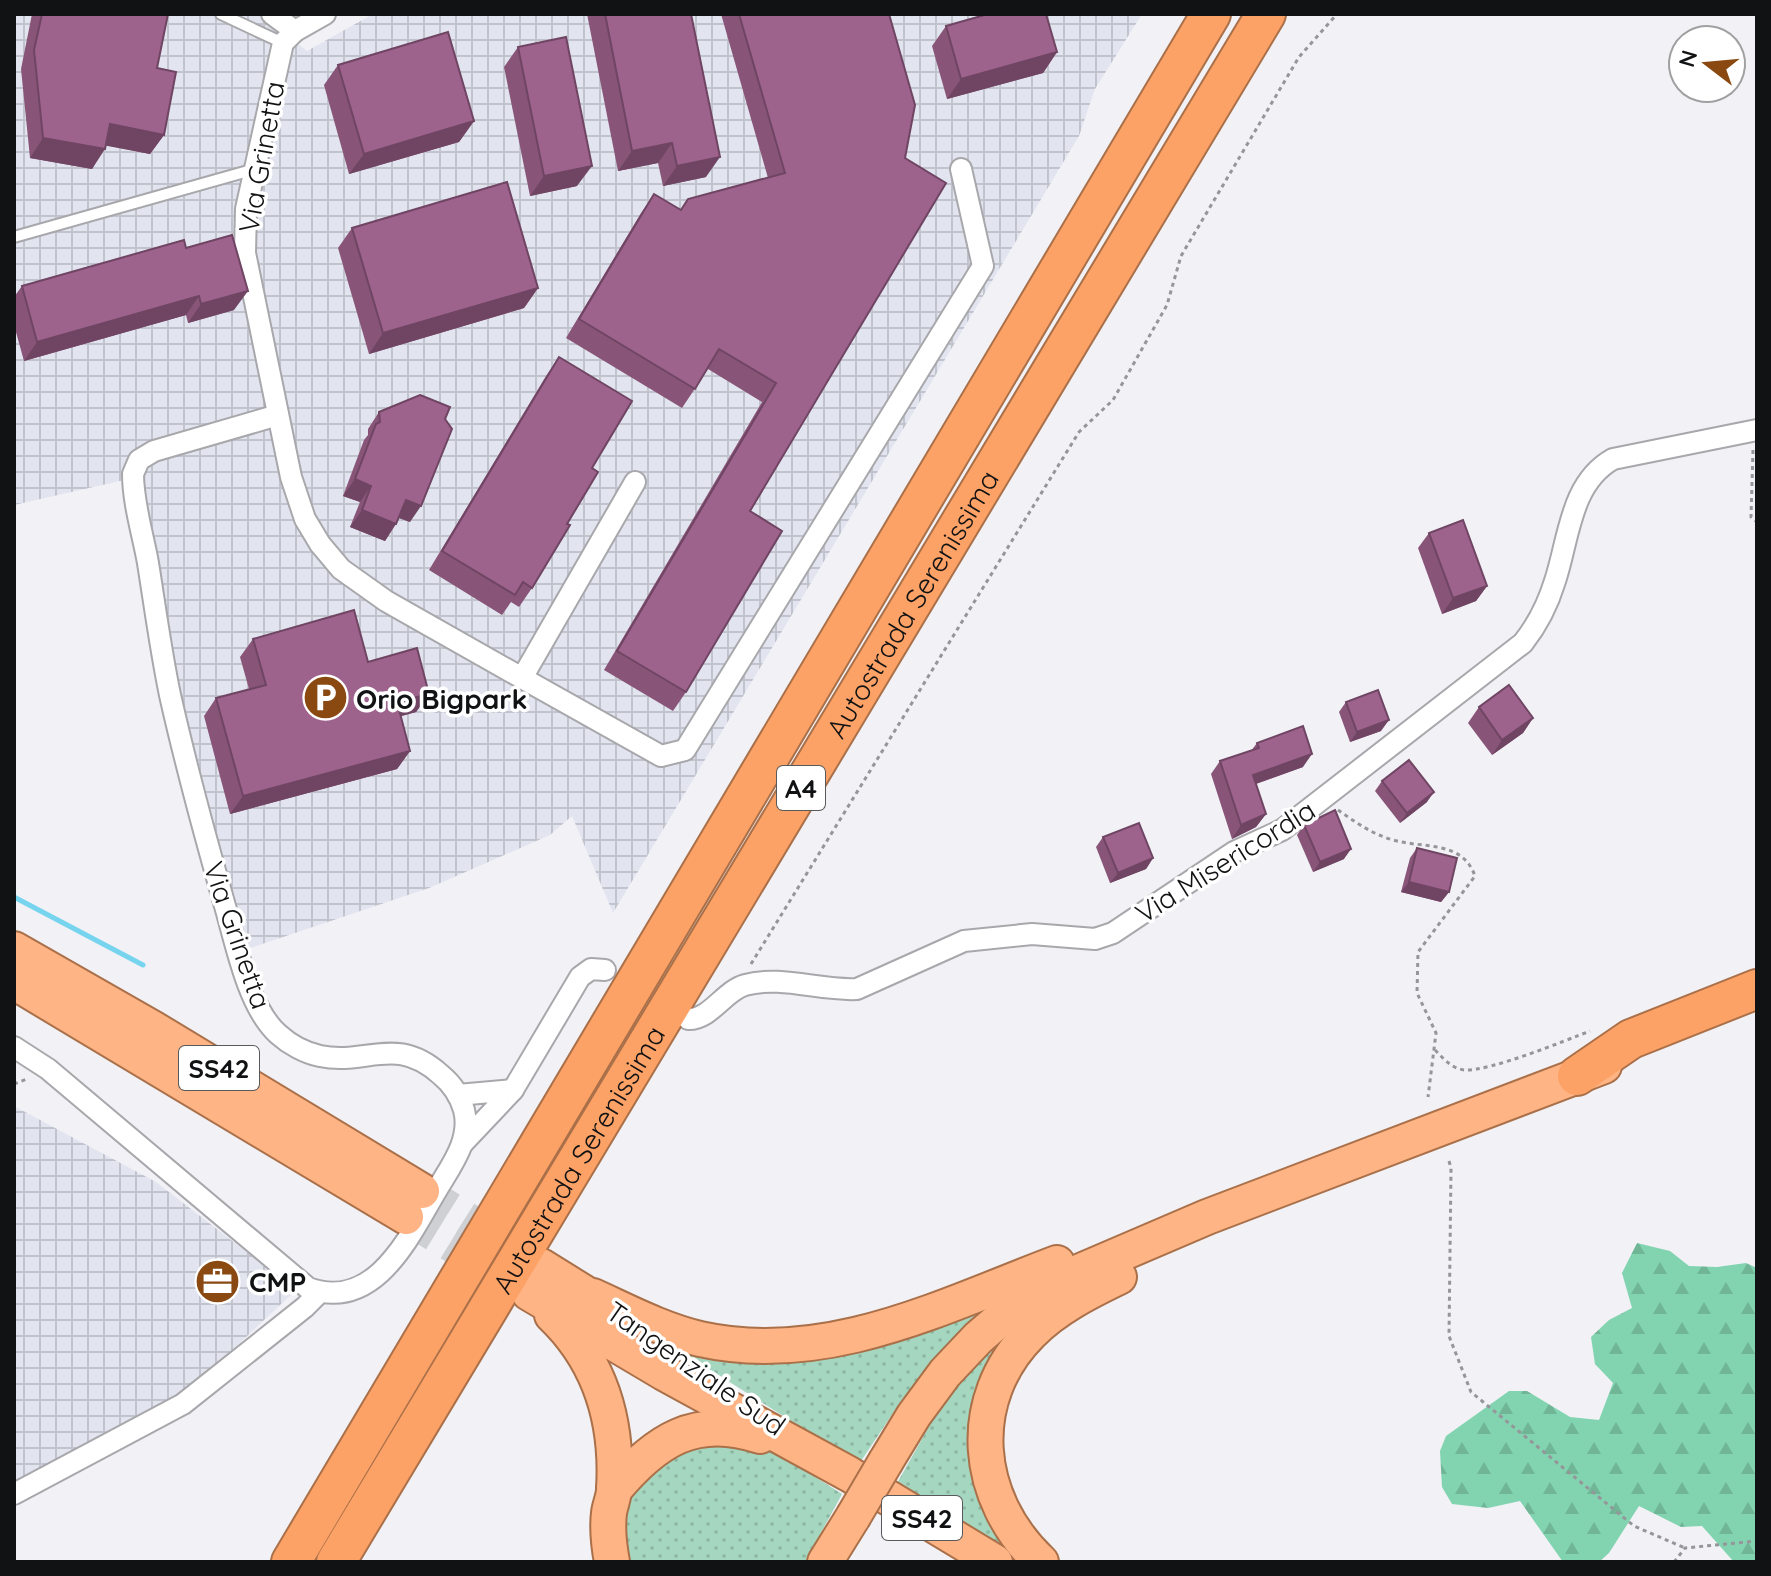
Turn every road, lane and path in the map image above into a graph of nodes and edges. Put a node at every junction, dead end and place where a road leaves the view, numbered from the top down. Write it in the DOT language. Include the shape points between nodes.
graph roads {
  1 [pos="221,14"];
  2 [pos="272,14"];
  3 [pos="325,14"];
  4 [pos="1211,14"];
  5 [pos="1266,14"];
  6 [pos="1337,14"];
  7 [pos="289,37"];
  8 [pos="255,169"];
  9 [pos="961,169"];
  10 [pos="14,237"];
  11 [pos="278,415"];
  12 [pos="1756,430"];
  13 [pos="635,482"];
  14 [pos="1757,522"];
  15 [pos="522,678"];
  16 [pos="1323,799"];
  17 [pos="14,949"];
  18 [pos="605,970"];
  19 [pos="14,982"];
  20 [pos="750,984"];
  21 [pos="1757,989"];
  22 [pos="1757,1006"];
  23 [pos="688,1019"];
  24 [pos="1594,1030"];
  25 [pos="14,1047"];
  26 [pos="1435,1050"];
  27 [pos="1577,1076"];
  28 [pos="513,1090"];
  29 [pos="458,1095"];
  30 [pos="1428,1097"];
  31 [pos="463,1143"];
  32 [pos="1449,1161"];
  33 [pos="1207,1217"];
  34 [pos="535,1279"];
  35 [pos="320,1292"];
  36 [pos="593,1296"];
  37 [pos="849,1474"];
  38 [pos="614,1490"];
  39 [pos="14,1494"];
  40 [pos="1757,1541"];
  41 [pos="1685,1548"];
  42 [pos="291,1562"];
  43 [pos="336,1562"];
  44 [pos="612,1562"];
  45 [pos="825,1562"];
  46 [pos="995,1562"];
  47 [pos="1041,1562"];
  48 [pos="1674,1562"];
  1 -- 7 [label="lane"];
  2 -- 7 [label="street"];
  3 -- 7 [label="street"];
  4 -- 42 [label="highway, Autostrada Serenissima / A4"];
  5 -- 43 [label="highway, Autostrada Serenissima / A4"];
  6 -- 20 [label="path" via="1299,57 1181,256 1167,305 1113,400 1079,432 751,965"];
  7 -- 8 [label="street, Via Grinetta"];
  8 -- 10 [label="lane"];
  8 -- 11 [label="street, Via Grinetta" via="246,209 245,253"];
  9 -- 15 [label="street, Via Grinetta" via="983,266 685,750 661,756"];
  11 -- 15 [label="street, Via Grinetta" via="305,519 341,569 386,601"];
  11 -- 29 [label="street, Via Grinetta" via="154,451 139,460 133,474 170,694 210,854 245,976 276,1033 320,1056 413,1056 431,1065"];
  12 -- 14 [label="path" via="1750,477 1751,517"];
  12 -- 16 [label="street, Via Misericordia" via="1599,466 1576,504 1555,582 1534,630"];
  13 -- 15 [label="street"];
  16 -- 20 [label="street, Via Misericordia" via="1282,830 1234,852 1105,937 1032,934 972,939 857,989"];
  16 -- 26 [label="path" via="1367,830 1459,852 1470,862 1475,876 1418,952 1417,993 1436,1033"];
  17 -- 19 [label="highway, SS42" via="154,1029 414,1204"];
  18 -- 28 [label="street" via="591,969 580,977"];
  20 -- 23 [label="street, Via Misericordia"];
  21 -- 27 [label="highway" via="1631,1039"];
  22 -- 27 [label="highway"];
  24 -- 26 [label="path" via="1465,1070 1449,1065"];
  25 -- 35 [label="street" via="48,1069 308,1288"];
  26 -- 30 [label="path"];
  27 -- 33 [label="highway"];
  28 -- 29 [label="street"];
  28 -- 31 [label="street"];
  29 -- 31 [label="street" via="465,1112"];
  31 -- 35 [label="street" via="399,1255 356,1288"];
  32 -- 41 [label="path" via="1449,1336 1471,1392 1634,1526"];
  33 -- 36 [label="highway" via="1173,1216 952,1305 818,1344 701,1339 662,1328"];
  33 -- 45 [label="highway, bridge" via="1060,1280 1013,1308 978,1338 914,1415"];
  33 -- 47 [label="highway" via="1186,1250 1095,1289 1045,1320 1001,1372 988,1410 989,1480 1016,1535"];
  34 -- 36 [label="highway, Tangenziale Sud / SS42"];
  34 -- 37 [label="highway, Tangenziale Sud / SS42" via="664,1373"];
  34 -- 38 [label="highway" via="601,1386 613,1427"];
  35 -- 39 [label="street" via="183,1404"];
  36 -- 37 [label="highway, Tangenziale Sud / SS42"];
  37 -- 38 [label="highway" via="757,1435 707,1428 681,1434 648,1454"];
  37 -- 46 [label="highway, Tangenziale Sud / SS42"];
  38 -- 44 [label="highway" via="609,1514"];
  40 -- 41 [label="path"];
  41 -- 48 [label="path"];
}
